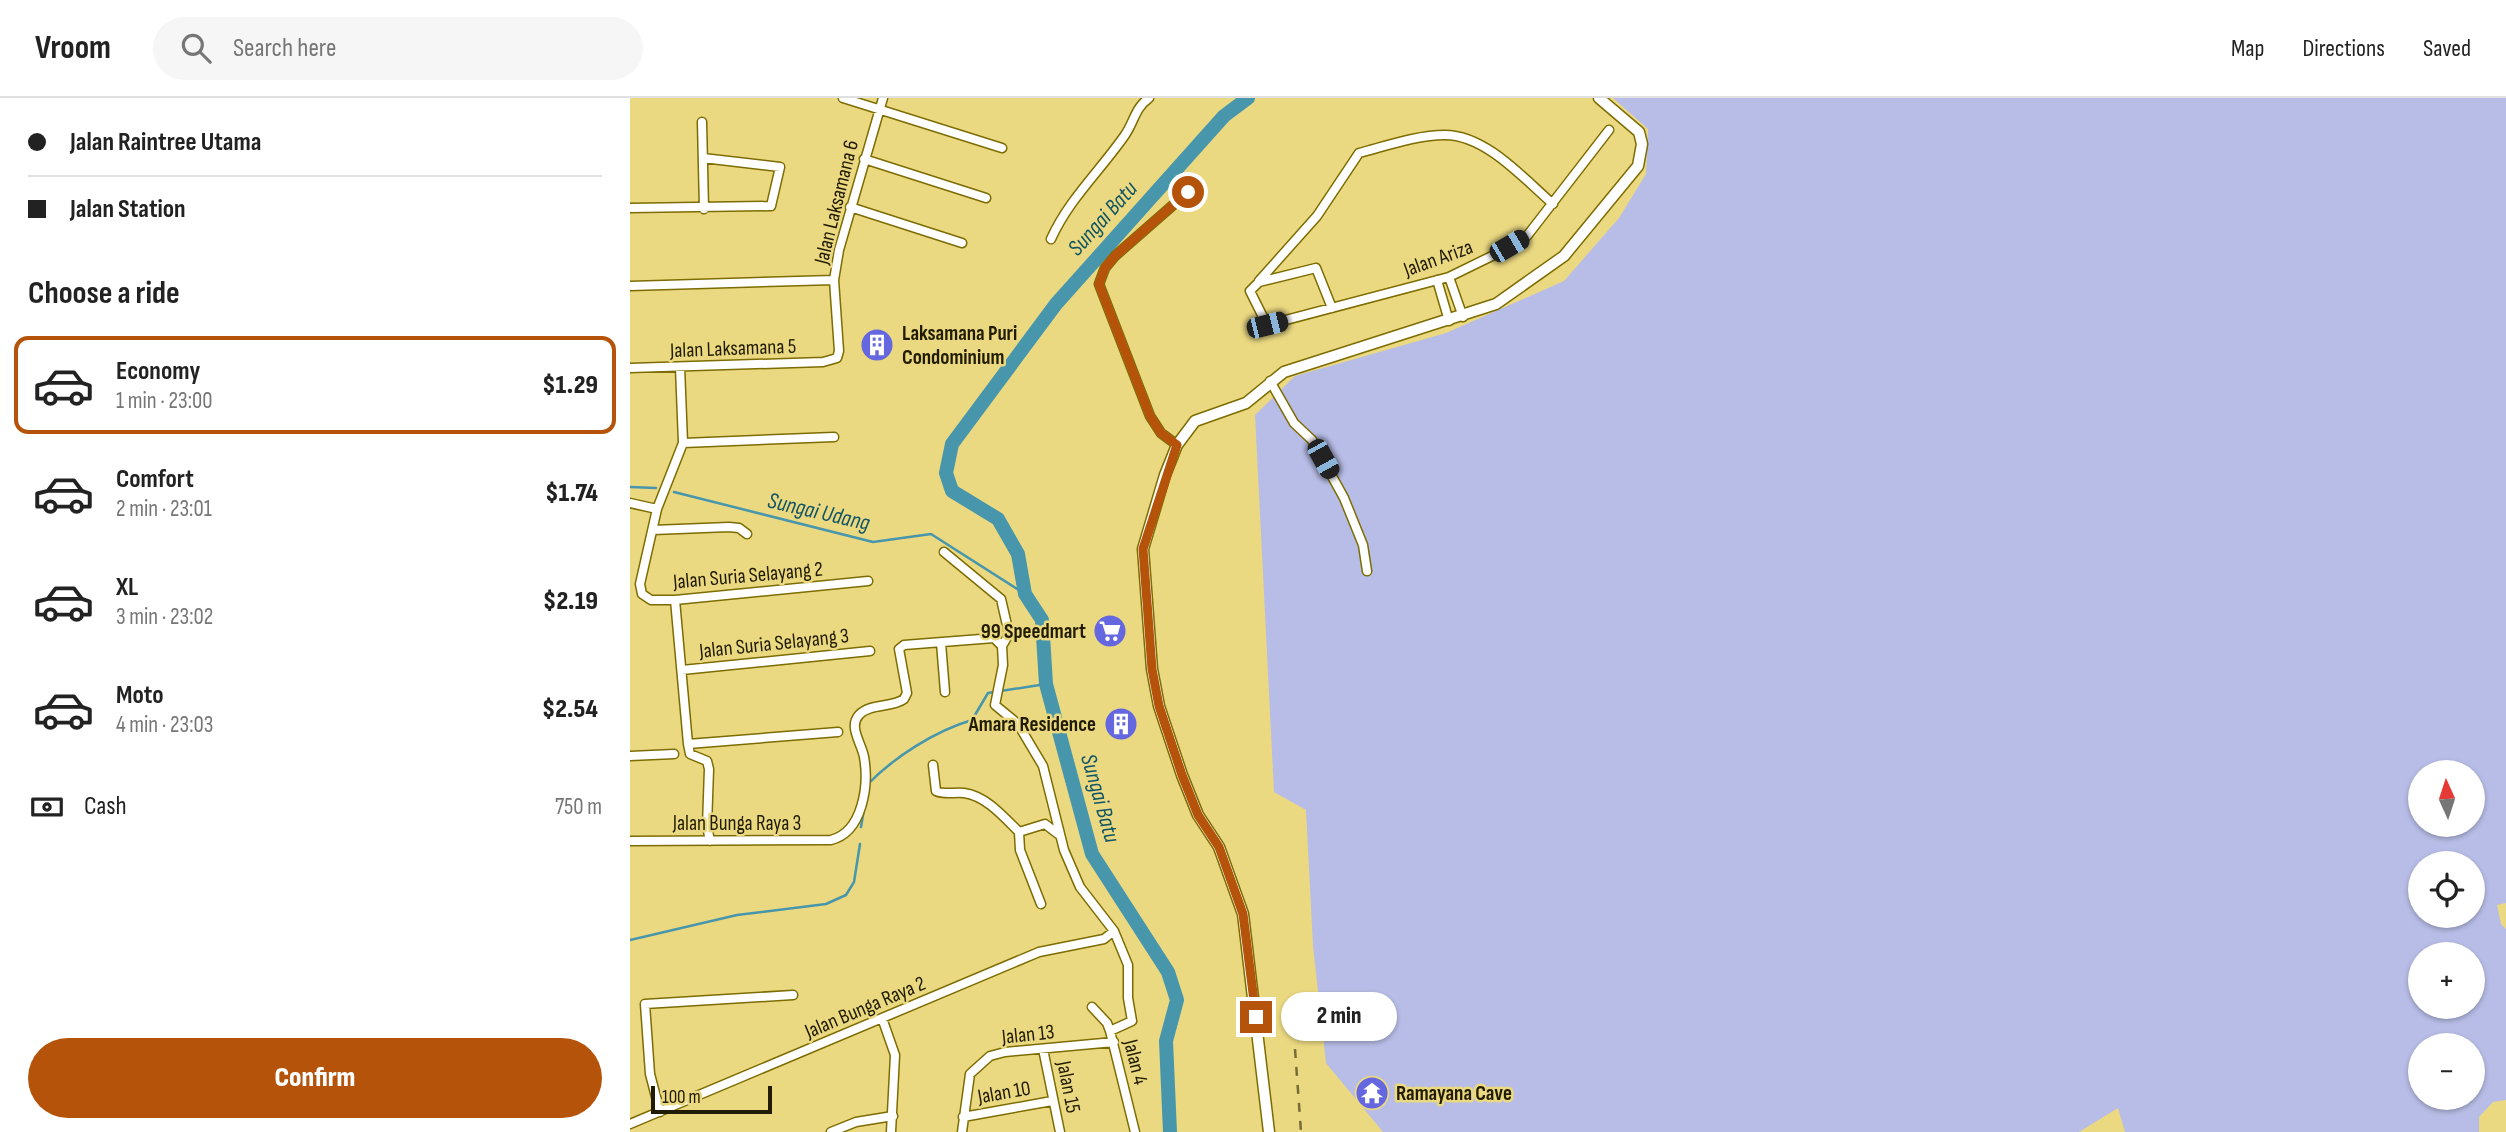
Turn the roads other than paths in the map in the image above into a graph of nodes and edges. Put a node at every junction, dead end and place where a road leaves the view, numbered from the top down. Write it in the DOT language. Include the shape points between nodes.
graph roads {
  1 [pos="843,98"];
  2 [pos="883,98"];
  3 [pos="1149,98"];
  4 [pos="1599,98"];
  5 [pos="880,109"];
  6 [pos="702,122"];
  7 [pos="1609,130"];
  8 [pos="1002,148"];
  9 [pos="703,158"];
  10 [pos="863,159"];
  11 [pos="1188,192"];
  12 [pos="986,198"];
  13 [pos="1553,204"];
  14 [pos="850,207"];
  15 [pos="630,208"];
  16 [pos="704,209"];
  17 [pos="1051,239"];
  18 [pos="962,243"];
  19 [pos="1449,277"];
  20 [pos="834,280"];
  21 [pos="1437,280"];
  22 [pos="1259,282"];
  23 [pos="630,286"];
  24 [pos="1332,308"];
  25 [pos="1463,317"];
  26 [pos="1449,321"];
  27 [pos="837,358"];
  28 [pos="680,367"];
  29 [pos="630,368"];
  30 [pos="1270,381"];
  31 [pos="834,437"];
  32 [pos="683,443"];
  33 [pos="1177,445"];
  34 [pos="630,503"];
  35 [pos="657,509"];
  36 [pos="653,530"];
  37 [pos="747,534"];
  38 [pos="944,552"];
  39 [pos="1367,571"];
  40 [pos="868,581"];
  41 [pos="675,600"];
  42 [pos="941,643"];
  43 [pos="1002,646"];
  44 [pos="870,652"];
  45 [pos="682,670"];
  46 [pos="945,692"];
  47 [pos="838,732"];
  48 [pos="688,744"];
  49 [pos="674,754"];
  50 [pos="630,756"];
  51 [pos="933,765"];
  52 [pos="1019,832"];
  53 [pos="1058,834"];
  54 [pos="630,841"];
  55 [pos="710,841"];
  56 [pos="1041,904"];
  57 [pos="1114,931"];
  58 [pos="793,995"];
  59 [pos="1092,1007"];
  60 [pos="882,1018"];
  61 [pos="1110,1031"];
  62 [pos="1114,1042"];
  63 [pos="1044,1049"];
  64 [pos="1052,1101"];
  65 [pos="660,1112"];
  66 [pos="893,1116"];
  67 [pos="963,1116"];
  68 [pos="630,1124"];
  69 [pos="831,1132"];
  70 [pos="891,1132"];
  71 [pos="962,1132"];
  72 [pos="1060,1132"];
  73 [pos="1135,1132"];
  74 [pos="1269,1132"];
  1 -- 5 [label="street"];
  2 -- 5 [label="street, Jalan Laksamana 6"];
  3 -- 17 [label="street" via="1087,180"];
  4 -- 25 [label="street" via="1639,132 1638,166 1563,256 1496,304"];
  5 -- 8 [label="street"];
  5 -- 10 [label="street, Jalan Laksamana 6"];
  6 -- 9 [label="street"];
  7 -- 13 [label="street, Jalan Ariza"];
  9 -- 16 [label="street"];
  9 -- 16 [label="street" via="780,167 769,208"];
  10 -- 12 [label="street"];
  10 -- 14 [label="street, Jalan Laksamana 6"];
  11 -- 33 [label="street" via="1115,256 1099,284 1150,416 1161,433"];
  13 -- 19 [label="street, Jalan Ariza" via="1527,236"];
  13 -- 22 [label="street" via="1493,155 1460,136 1412,139 1359,153 1317,216"];
  14 -- 18 [label="street"];
  14 -- 20 [label="street, Jalan Laksamana 6"];
  15 -- 16 [label="street"];
  19 -- 21 [label="street, Jalan Ariza"];
  19 -- 25 [label="street"];
  20 -- 23 [label="street"];
  20 -- 27 [label="street, Jalan Laksamana 6"];
  21 -- 24 [label="street, Jalan Ariza"];
  21 -- 26 [label="street"];
  22 -- 24 [label="street" via="1316,268"];
  22 -- 24 [label="street, Jalan Ariza" via="1250,291 1267,325"];
  25 -- 26 [label="street"];
  26 -- 30 [label="street" via="1322,358"];
  27 -- 28 [label="street, Jalan Laksamana 5"];
  28 -- 29 [label="street, Jalan Laksamana 5"];
  28 -- 32 [label="street"];
  30 -- 33 [label="street" via="1246,403 1195,421"];
  30 -- 39 [label="street" via="1294,423 1312,440 1344,498 1363,545"];
  31 -- 32 [label="street"];
  32 -- 35 [label="street"];
  33 -- 74 [label="street" via="1143,549 1152,669 1182,775 1198,815 1219,847 1243,914"];
  34 -- 35 [label="street"];
  35 -- 36 [label="street"];
  36 -- 37 [label="street" via="729,527"];
  36 -- 41 [label="street, Jalan Suria Selayang 2" via="640,584 642,594 651,600"];
  38 -- 43 [label="street" via="1002,599 1009,634"];
  40 -- 41 [label="street, Jalan Suria Selayang 2"];
  41 -- 45 [label="street"];
  42 -- 43 [label="street" via="990,638"];
  42 -- 46 [label="street"];
  42 -- 55 [label="street, Jalan Bunga Raya 3" via="899,649 906,693 901,702 866,710 856,718 864,757 861,806 857,820 843,837"];
  43 -- 53 [label="street" via="995,701 1038,754"];
  44 -- 45 [label="street, Jalan Suria Selayang 3"];
  45 -- 48 [label="street"];
  47 -- 48 [label="street"];
  48 -- 55 [label="street" via="690,754 707,761 709,769"];
  49 -- 50 [label="street"];
  51 -- 52 [label="street" via="936,791 984,800"];
  52 -- 53 [label="street" via="1045,824"];
  52 -- 56 [label="street" via="1020,850"];
  53 -- 57 [label="street" via="1080,887"];
  54 -- 55 [label="street, Jalan Bunga Raya 3"];
  57 -- 60 [label="street, Jalan Bunga Raya 2" via="1104,939 1039,952"];
  57 -- 61 [label="street" via="1128,965 1132,1018"];
  58 -- 65 [label="street" via="645,1004 650,1074"];
  59 -- 61 [label="street, Jalan 4"];
  60 -- 65 [label="street, Jalan Bunga Raya 2"];
  60 -- 66 [label="street" via="895,1055"];
  61 -- 62 [label="street, Jalan 4"];
  62 -- 63 [label="street, Jalan 13"];
  62 -- 73 [label="street, Jalan 4"];
  63 -- 64 [label="street, Jalan 15"];
  63 -- 67 [label="street, Jalan 13" via="1005,1052 979,1064 970,1074"];
  64 -- 67 [label="street, Jalan 10"];
  64 -- 72 [label="street, Jalan 15"];
  65 -- 68 [label="street, Jalan Bunga Raya 2"];
  66 -- 69 [label="street"];
  66 -- 70 [label="street"];
  67 -- 71 [label="street, Jalan 13"];
}
